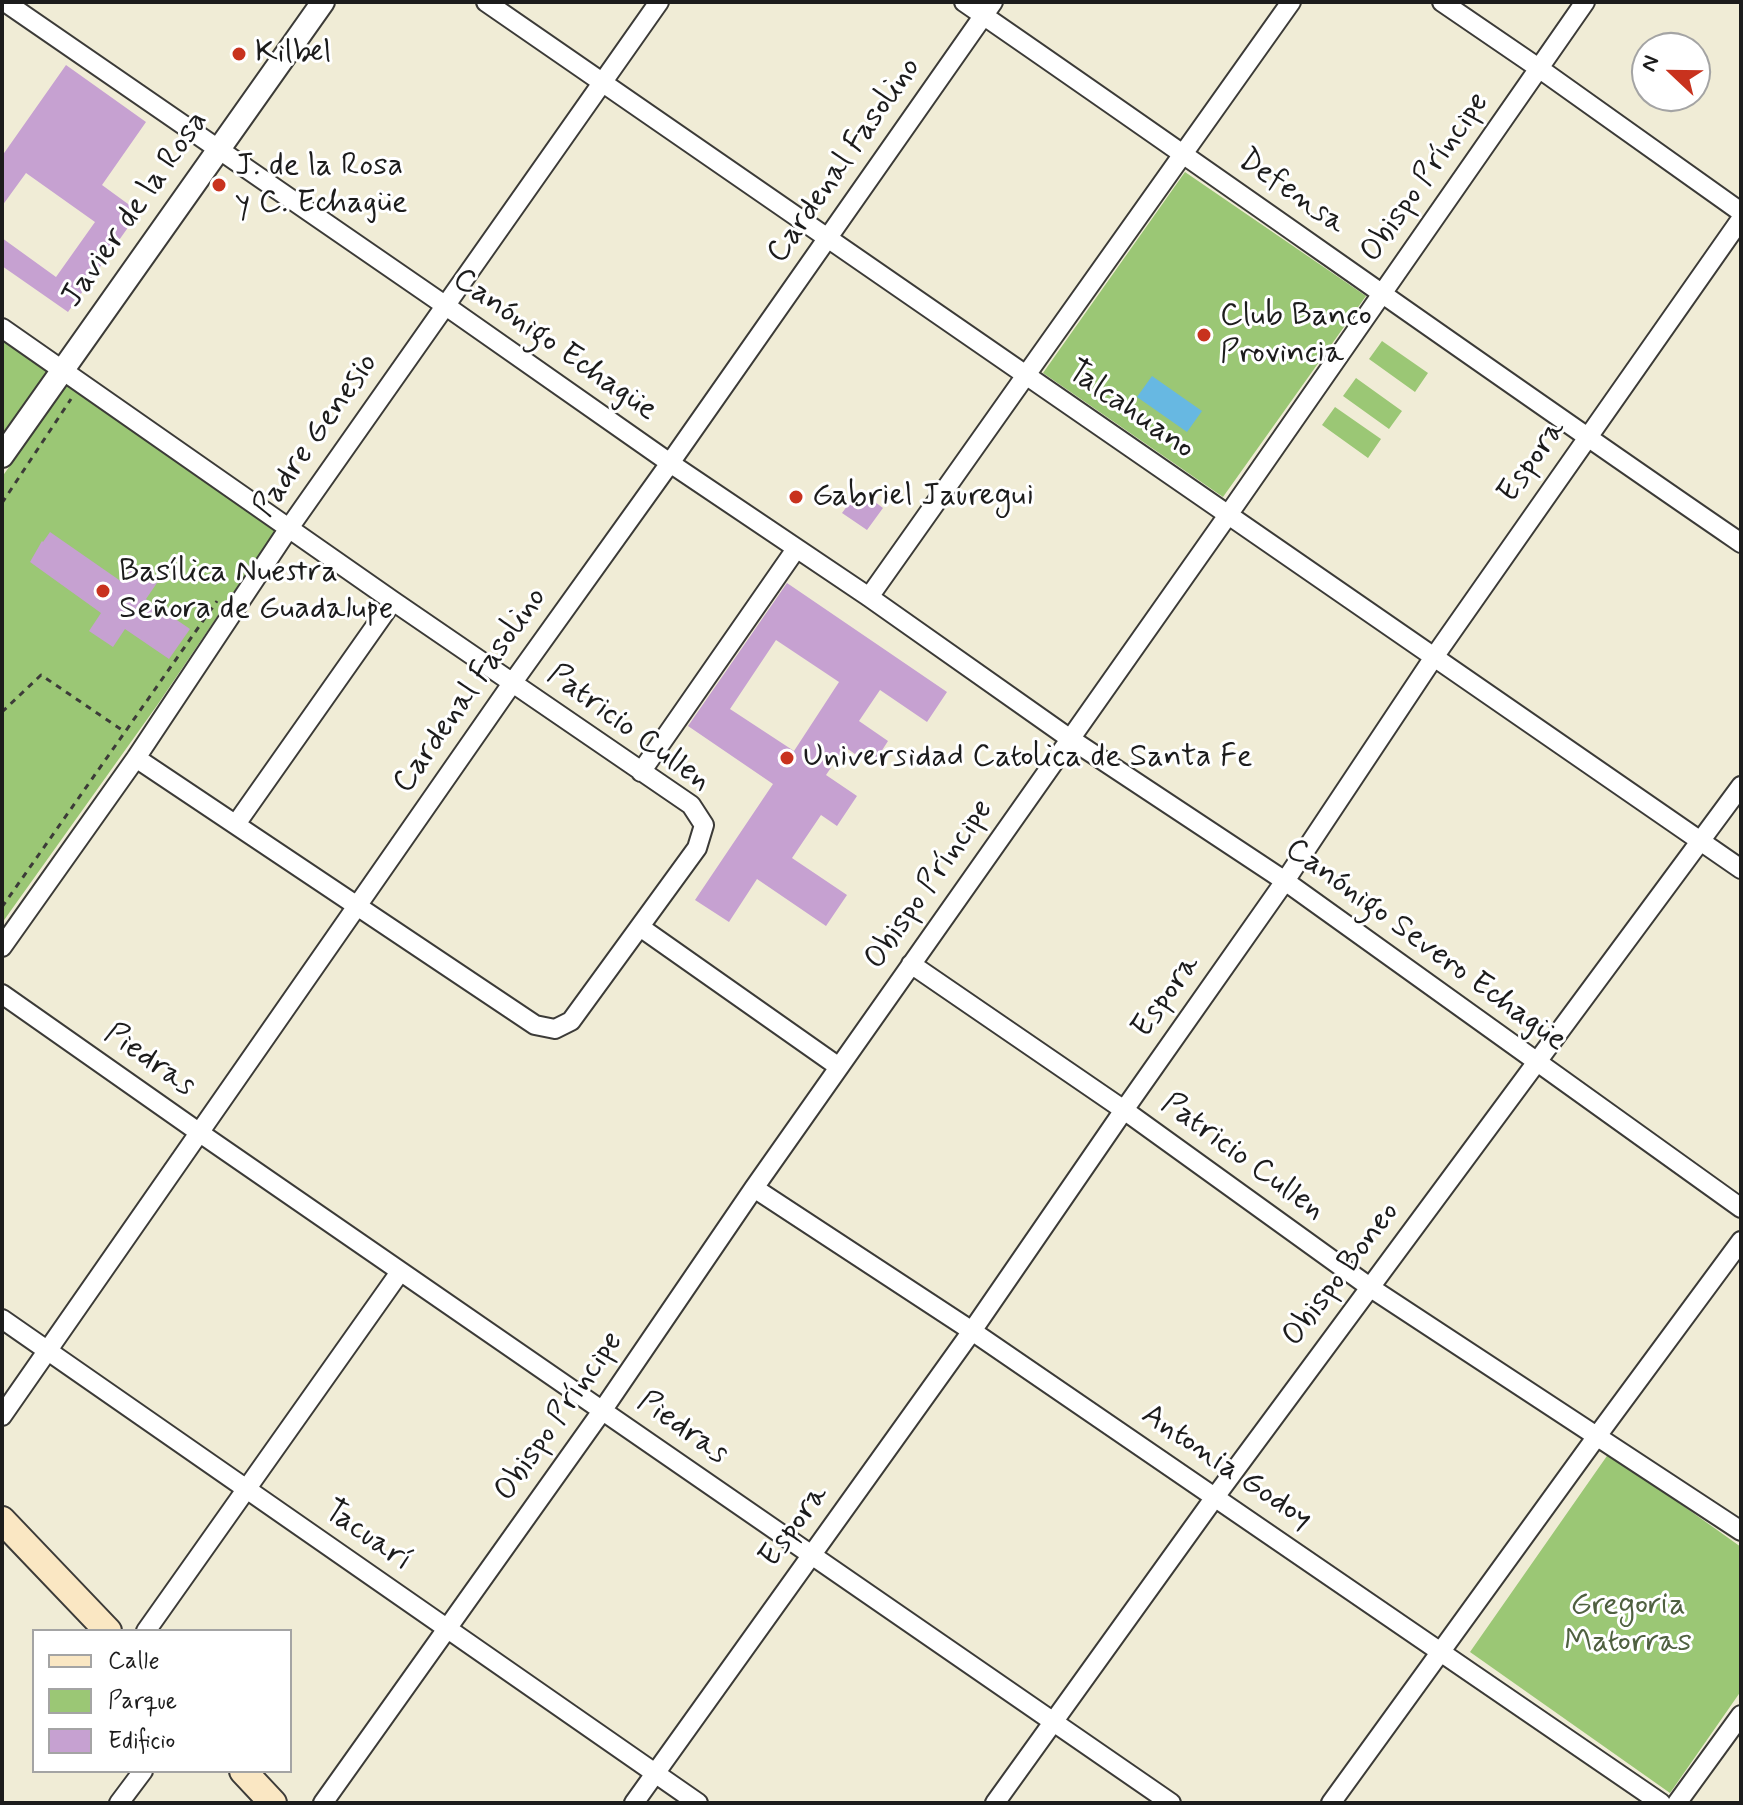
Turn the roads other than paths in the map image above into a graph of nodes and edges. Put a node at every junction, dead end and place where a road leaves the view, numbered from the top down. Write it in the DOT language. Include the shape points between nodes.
graph roads {
  1 [pos="5,2"];
  2 [pos="323,2"];
  3 [pos="486,2"];
  4 [pos="659,2"];
  5 [pos="964,2"];
  6 [pos="1291,2"];
  7 [pos="1442,2"];
  8 [pos="1585,2"];
  9 [pos="988,9"];
  10 [pos="1540,69"];
  11 [pos="601,83"];
  12 [pos="218,150"];
  13 [pos="1182,153"];
  14 [pos="1741,212"];
  15 [pos="1741,219"];
  16 [pos="827,238"];
  17 [pos="1383,293"];
  18 [pos="446,306"];
  19 [pos="2,328"];
  20 [pos="63,369"];
  21 [pos="1027,376"];
  22 [pos="1587,438"];
  23 [pos="2,456"];
  24 [pos="670,463"];
  25 [pos="1228,515"];
  26 [pos="289,528"];
  27 [pos="1741,543"];
  28 [pos="796,549"];
  29 [pos="869,597"];
  30 [pos="393,601"];
  31 [pos="1434,657"];
  32 [pos="513,682"];
  33 [pos="1069,738"];
  34 [pos="136,758"];
  35 [pos="641,772"];
  36 [pos="1741,786"];
  37 [pos="236,824"];
  38 [pos="1701,841"];
  39 [pos="1741,869"];
  40 [pos="1285,881"];
  41 [pos="358,906"];
  42 [pos="640,927"];
  43 [pos="2,947"];
  44 [pos="911,964"];
  45 [pos="2,994"];
  46 [pos="1536,1063"];
  47 [pos="839,1067"];
  48 [pos="1124,1110"];
  49 [pos="200,1133"];
  50 [pos="754,1188"];
  51 [pos="1741,1208"];
  52 [pos="1741,1241"];
  53 [pos="400,1272"];
  54 [pos="1371,1288"];
  55 [pos="2,1319"];
  56 [pos="972,1331"];
  57 [pos="48,1351"];
  58 [pos="602,1411"];
  59 [pos="2,1416"];
  60 [pos="1597,1436"];
  61 [pos="247,1490"];
  62 [pos="1215,1497"];
  63 [pos="2,1520"];
  64 [pos="1741,1531"];
  65 [pos="811,1555"];
  66 [pos="106,1629"];
  67 [pos="147,1629"];
  68 [pos="448,1629"];
  69 [pos="1440,1652"];
  70 [pos="1741,1715"];
  71 [pos="1054,1723"];
  72 [pos="142,1773"];
  73 [pos="245,1773"];
  74 [pos="655,1773"];
  75 [pos="119,1803"];
  76 [pos="273,1803"];
  77 [pos="323,1803"];
  78 [pos="634,1803"];
  79 [pos="698,1803"];
  80 [pos="995,1803"];
  81 [pos="1171,1803"];
  82 [pos="1331,1803"];
  83 [pos="1661,1803"];
  84 [pos="1677,1803"];
  1 -- 12 [label="street, Canónigo Echagüe"];
  2 -- 12 [label="street, Javier de la Rosa"];
  3 -- 11 [label="street, Talcahuano"];
  4 -- 11 [label="street, Padre Genesio"];
  5 -- 9 [label="street, Defensa"];
  6 -- 13 [label="street"];
  7 -- 10 [label="street"];
  8 -- 10 [label="street, Obispo Príncipe"];
  9 -- 13 [label="street, Defensa"];
  9 -- 16 [label="street, Cardenal Fasolino"];
  10 -- 14 [label="street"];
  10 -- 17 [label="street, Obispo Príncipe"];
  11 -- 16 [label="street, Talcahuano"];
  11 -- 18 [label="street, Padre Genesio"];
  12 -- 18 [label="street, Canónigo Echagüe"];
  12 -- 20 [label="street, Javier de la Rosa"];
  13 -- 17 [label="street, Defensa"];
  13 -- 21 [label="street"];
  15 -- 22 [label="street, Espora"];
  16 -- 21 [label="street, Talcahuano"];
  16 -- 24 [label="street, Cardenal Fasolino"];
  17 -- 22 [label="street, Defensa"];
  17 -- 25 [label="street, Obispo Príncipe"];
  18 -- 24 [label="street, Canónigo Echagüe"];
  18 -- 26 [label="street, Padre Genesio"];
  19 -- 20 [label="street, Patricio Cullen"];
  20 -- 23 [label="street, Javier de la Rosa"];
  20 -- 26 [label="street, Patricio Cullen"];
  21 -- 25 [label="street, Talcahuano"];
  21 -- 29 [label="street"];
  22 -- 27 [label="street, Defensa"];
  22 -- 31 [label="street, Espora"];
  24 -- 28 [label="street, Canónigo Echagüe"];
  24 -- 32 [label="street, Cardenal Fasolino"];
  25 -- 31 [label="street, Talcahuano"];
  25 -- 33 [label="street, Obispo Príncipe"];
  26 -- 30 [label="street, Patricio Cullen"];
  26 -- 34 [label="street, Padre Genesio"];
  28 -- 29 [label="street, Canónigo Echagüe"];
  28 -- 35 [label="street"];
  29 -- 33 [label="street, Canónigo Echagüe"];
  30 -- 32 [label="street, Patricio Cullen"];
  30 -- 37 [label="street"];
  31 -- 38 [label="street, Talcahuano"];
  31 -- 40 [label="street, Espora"];
  32 -- 35 [label="street, Patricio Cullen"];
  32 -- 41 [label="street, Cardenal Fasolino"];
  33 -- 40 [label="street, Canónigo Severo Echagüe"];
  33 -- 44 [label="street, Obispo Príncipe"];
  34 -- 37 [label="street"];
  34 -- 43 [label="street, Padre Genesio"];
  35 -- 42 [label="street, Patricio Cullen" via="691,805 704,825 697,848"];
  36 -- 38 [label="street, Obispo Boneo"];
  37 -- 41 [label="street"];
  38 -- 39 [label="street, Talcahuano"];
  38 -- 46 [label="street, Obispo Boneo"];
  40 -- 46 [label="street, Canónigo Severo Echagüe"];
  40 -- 48 [label="street, Espora"];
  41 -- 42 [label="street" via="535,1025 555,1029 571,1021"];
  41 -- 49 [label="street, Cardenal Fasolino"];
  42 -- 47 [label="street"];
  44 -- 47 [label="street, Obispo Príncipe"];
  44 -- 48 [label="street, Patricio Cullen"];
  45 -- 49 [label="street, Piedras"];
  46 -- 51 [label="street, Canónigo Severo Echagüe"];
  46 -- 54 [label="street, Obispo Boneo"];
  47 -- 50 [label="street, Obispo Príncipe"];
  48 -- 54 [label="street, Patricio Cullen"];
  48 -- 56 [label="street, Espora"];
  49 -- 53 [label="street, Piedras"];
  49 -- 57 [label="street, Cardenal Fasolino"];
  50 -- 56 [label="street, Antonia Godoy"];
  50 -- 58 [label="street, Obispo Príncipe"];
  52 -- 60 [label="street"];
  53 -- 58 [label="street, Piedras"];
  53 -- 61 [label="street"];
  54 -- 60 [label="street, Patricio Cullen"];
  54 -- 62 [label="street, Obispo Boneo"];
  55 -- 57 [label="street, Tacuarí"];
  56 -- 62 [label="street, Antonia Godoy"];
  56 -- 65 [label="street, Espora"];
  57 -- 59 [label="street, Cardenal Fasolino"];
  57 -- 61 [label="street, Tacuarí"];
  58 -- 65 [label="street, Piedras"];
  58 -- 68 [label="street, Obispo Príncipe"];
  60 -- 64 [label="street, Patricio Cullen"];
  60 -- 69 [label="street"];
  61 -- 67 [label="street"];
  61 -- 68 [label="street, Tacuarí"];
  62 -- 69 [label="street, Antonia Godoy"];
  62 -- 71 [label="street, Obispo Boneo"];
  63 -- 66 [label="main road"];
  65 -- 71 [label="street, Piedras"];
  65 -- 74 [label="street, Espora"];
  68 -- 74 [label="street, Tacuarí"];
  68 -- 77 [label="street, Obispo Príncipe"];
  69 -- 82 [label="street"];
  69 -- 83 [label="street, Antonia Godoy"];
  70 -- 84 [label="street"];
  71 -- 80 [label="street, Obispo Boneo"];
  71 -- 81 [label="street, Piedras"];
  72 -- 75 [label="street"];
  73 -- 76 [label="main road"];
  74 -- 78 [label="street, Espora"];
  74 -- 79 [label="street, Tacuarí"];
}
